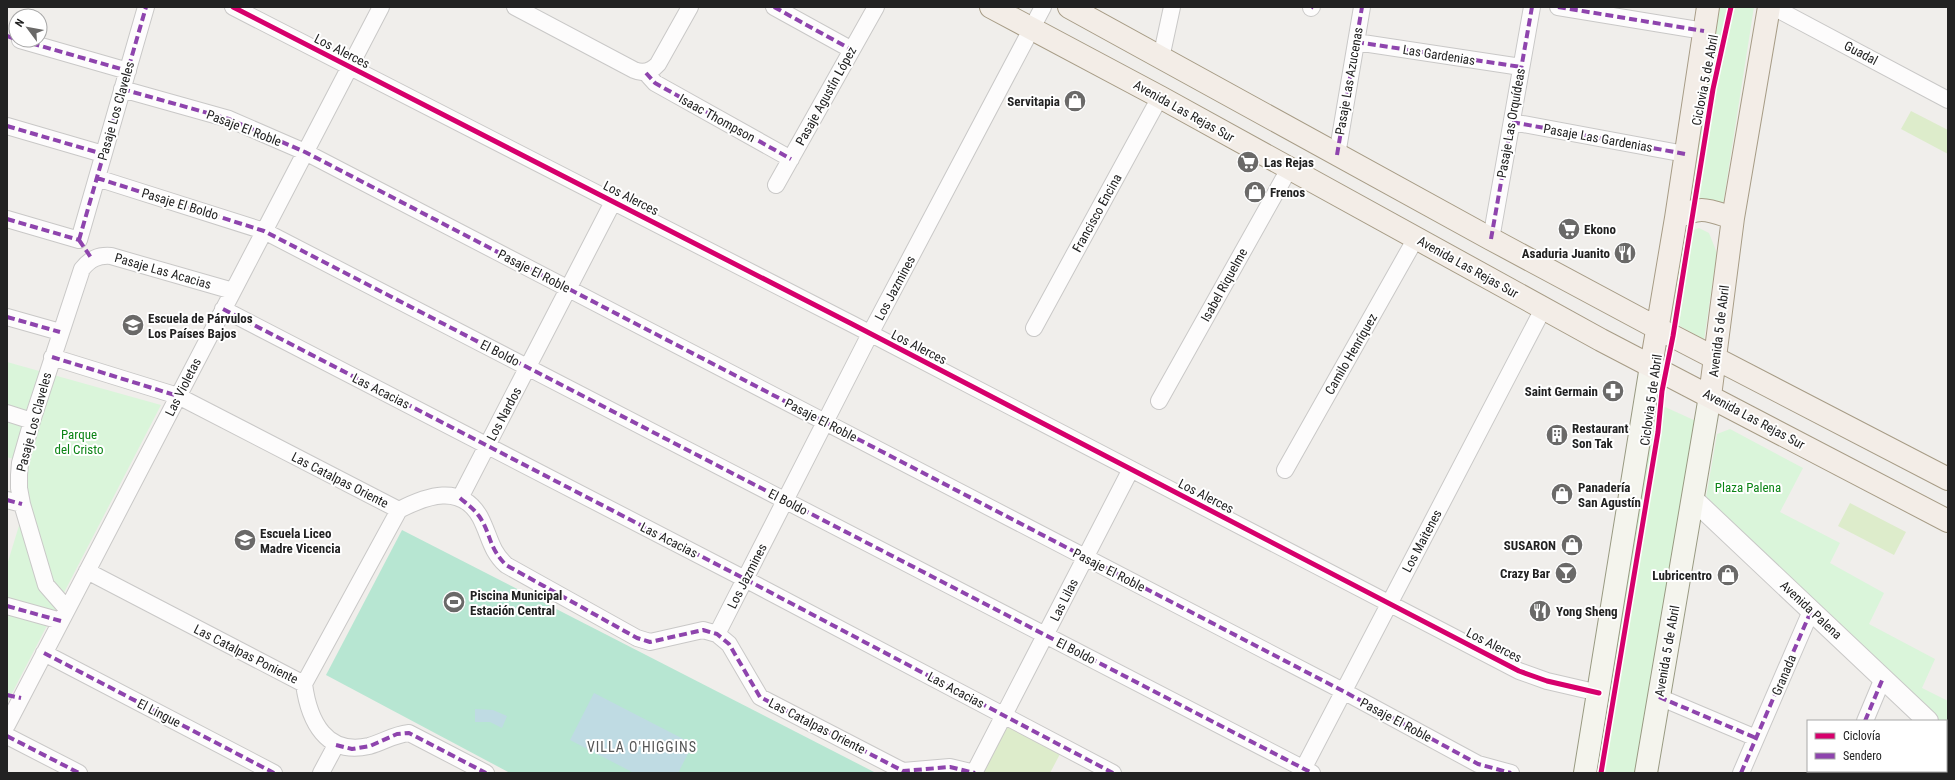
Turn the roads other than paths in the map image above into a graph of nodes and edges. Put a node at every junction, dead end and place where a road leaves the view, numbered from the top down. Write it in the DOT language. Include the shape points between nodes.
graph roads {
  1 [pos="146,7"];
  2 [pos="233,7"];
  3 [pos="381,7"];
  4 [pos="515,7"];
  5 [pos="690,7"];
  6 [pos="774,7"];
  7 [pos="876,7"];
  8 [pos="991,7"];
  9 [pos="1043,7"];
  10 [pos="1069,7"];
  11 [pos="1172,7"];
  12 [pos="1362,7"];
  13 [pos="1532,7"];
  14 [pos="1558,7"];
  15 [pos="1708,7"];
  16 [pos="1769,7"];
  17 [pos="1773,7"];
  18 [pos="1031,29"];
  19 [pos="1704,31"];
  20 [pos="1356,42"];
  21 [pos="48,48"];
  22 [pos="852,50"];
  23 [pos="1161,58"];
  24 [pos="349,66"];
  25 [pos="1521,68"];
  26 [pos="128,71"];
  27 [pos="646,72"];
  28 [pos="122,89"];
  29 [pos="1160,97"];
  30 [pos="1948,100"];
  31 [pos="1512,122"];
  32 [pos="7,126"];
  33 [pos="305,152"];
  34 [pos="103,154"];
  35 [pos="1686,154"];
  36 [pos="1337,155"];
  37 [pos="791,159"];
  38 [pos="1290,169"];
  39 [pos="97,178"];
  40 [pos="776,185"];
  41 [pos="613,202"];
  42 [pos="1676,218"];
  43 [pos="1734,218"];
  44 [pos="7,219"];
  45 [pos="264,231"];
  46 [pos="1416,238"];
  47 [pos="1491,239"];
  48 [pos="79,240"];
  49 [pos="92,259"];
  50 [pos="569,289"];
  51 [pos="233,291"];
  52 [pos="1543,308"];
  53 [pos="223,309"];
  54 [pos="7,316"];
  55 [pos="1034,328"];
  56 [pos="1657,328"];
  57 [pos="60,332"];
  58 [pos="870,334"];
  59 [pos="52,357"];
  60 [pos="1716,357"];
  61 [pos="1651,366"];
  62 [pos="528,367"];
  63 [pos="178,396"];
  64 [pos="1710,396"];
  65 [pos="1159,401"];
  66 [pos="7,413"];
  67 [pos="32,421"];
  68 [pos="825,422"];
  69 [pos="487,446"];
  70 [pos="1131,469"];
  71 [pos="1285,470"];
  72 [pos="1948,479"];
  73 [pos="460,498"];
  74 [pos="7,500"];
  75 [pos="785,500"];
  76 [pos="1693,500"];
  77 [pos="22,504"];
  78 [pos="399,510"];
  79 [pos="1948,521"];
  80 [pos="1086,558"];
  81 [pos="87,571"];
  82 [pos="745,579"];
  83 [pos="1389,603"];
  84 [pos="7,606"];
  85 [pos="1811,611"];
  86 [pos="64,615"];
  87 [pos="718,634"];
  88 [pos="1045,635"];
  89 [pos="44,654"];
  90 [pos="1883,678"];
  91 [pos="304,684"];
  92 [pos="1343,691"];
  93 [pos="1599,693"];
  94 [pos="14,696"];
  95 [pos="1659,697"];
  96 [pos="1003,715"];
  97 [pos="1865,720"];
  98 [pos="1927,720"];
  99 [pos="7,725"];
  100 [pos="7,736"];
  101 [pos="1756,738"];
  102 [pos="336,745"];
  103 [pos="1305,771"];
  104 [pos="78,773"];
  105 [pos="274,773"];
  106 [pos="321,773"];
  107 [pos="486,773"];
  108 [pos="975,773"];
  109 [pos="1113,773"];
  110 [pos="1511,773"];
  111 [pos="1585,773"];
  112 [pos="1646,773"];
  113 [pos="1741,773"];
  1 -- 26 [label="street, Pasaje Los Claveles"];
  2 -- 24 [label="street, Los Alerces"];
  3 -- 24 [label="street, Las Violetas"];
  4 -- 27 [label="street, Isaac Thompson" via="634,70"];
  5 -- 27 [label="street" via="658,64"];
  6 -- 22 [label="street"];
  7 -- 22 [label="street, Pasaje Agustín López"];
  8 -- 18 [label="main road, Avenida Las Rejas Sur"];
  9 -- 18 [label="street, Los Jazmines"];
  10 -- 23 [label="main road"];
  11 -- 23 [label="street"];
  12 -- 20 [label="street, Pasaje Las Azucenas"];
  13 -- 25 [label="street, Pasaje Las Orquídeas"];
  14 -- 19 [label="street"];
  15 -- 19 [label="main road"];
  16 -- 43 [label="main road, Avenida 5 de Abril"];
  17 -- 30 [label="street, Guadal"];
  18 -- 29 [label="main road, Avenida Las Rejas Sur"];
  18 -- 58 [label="street, Los Jazmines"];
  19 -- 35 [label="main road"];
  20 -- 25 [label="street, Las Gardenias"];
  20 -- 36 [label="street, Pasaje Las Azucenas"];
  21 -- 26 [label="street"];
  22 -- 37 [label="street, Pasaje Agustín López"];
  23 -- 36 [label="main road"];
  24 -- 33 [label="street, Las Violetas"];
  24 -- 41 [label="street, Los Alerces"];
  25 -- 31 [label="street, Pasaje Las Orquídeas"];
  26 -- 28 [label="street, Pasaje Los Claveles"];
  27 -- 37 [label="street, Isaac Thompson" via="655,83"];
  28 -- 33 [label="street, Pasaje El Roble" via="229,119"];
  28 -- 34 [label="street, Pasaje Los Claveles"];
  29 -- 38 [label="main road, Avenida Las Rejas Sur"];
  29 -- 55 [label="street, Francisco Encina"];
  31 -- 35 [label="street, Pasaje Las Gardenias"];
  31 -- 47 [label="street, Pasaje Las Orquídeas"];
  32 -- 34 [label="street"];
  33 -- 45 [label="street, Las Violetas"];
  33 -- 50 [label="street, Pasaje El Roble"];
  34 -- 39 [label="street, Pasaje Los Claveles"];
  35 -- 42 [label="main road"];
  36 -- 47 [label="main road"];
  37 -- 40 [label="street, Pasaje Agustín López"];
  38 -- 46 [label="main road, Avenida Las Rejas Sur"];
  38 -- 65 [label="street, Isabel Riquelme"];
  39 -- 45 [label="street, Pasaje El Boldo"];
  39 -- 48 [label="street, Pasaje Los Claveles"];
  41 -- 50 [label="street, Los Nardos"];
  41 -- 58 [label="street, Los Alerces"];
  42 -- 43 [label="main road" via="1700,209"];
  42 -- 56 [label="main road"];
  43 -- 60 [label="main road, Avenida 5 de Abril"];
  44 -- 48 [label="street"];
  45 -- 51 [label="street, Las Violetas"];
  45 -- 62 [label="street, El Boldo"];
  46 -- 52 [label="main road, Avenida Las Rejas Sur"];
  46 -- 71 [label="street, Camilo Henríquez"];
  47 -- 56 [label="main road"];
  48 -- 49 [label="street"];
  49 -- 51 [label="street, Pasaje Las Acacias" via="103,255 111,256"];
  49 -- 57 [label="street, Pasaje Los Claveles" via="78,276"];
  50 -- 62 [label="street, Los Nardos"];
  50 -- 68 [label="street, Pasaje El Roble"];
  51 -- 53 [label="street, Las Violetas"];
  52 -- 61 [label="main road, Avenida Las Rejas Sur"];
  52 -- 83 [label="street, Los Maitenes"];
  53 -- 63 [label="street, Las Violetas"];
  53 -- 69 [label="street, Las Acacias"];
  54 -- 57 [label="street"];
  56 -- 60 [label="main road"];
  56 -- 61 [label="main road"];
  57 -- 59 [label="street, Pasaje Los Claveles"];
  58 -- 68 [label="street, Los Jazmines"];
  58 -- 70 [label="street, Los Alerces"];
  59 -- 63 [label="street"];
  59 -- 67 [label="street, Pasaje Los Claveles"];
  60 -- 64 [label="main road, Avenida 5 de Abril"];
  60 -- 72 [label="main road"];
  61 -- 64 [label="main road, Avenida Las Rejas Sur"];
  61 -- 93 [label="main road"];
  62 -- 69 [label="street, Los Nardos"];
  62 -- 75 [label="street, El Boldo"];
  63 -- 78 [label="street, Las Catalpas Oriente"];
  63 -- 81 [label="street, Las Violetas"];
  64 -- 76 [label="main road, Avenida 5 de Abril"];
  64 -- 79 [label="main road, Avenida Las Rejas Sur"];
  66 -- 67 [label="street"];
  67 -- 77 [label="street, Pasaje Los Claveles" via="19,476"];
  68 -- 75 [label="street, Los Jazmines"];
  68 -- 80 [label="street, Pasaje El Roble"];
  69 -- 73 [label="street, Los Nardos"];
  69 -- 82 [label="street, Las Acacias"];
  70 -- 80 [label="street, Las Lilas"];
  70 -- 83 [label="street, Los Alerces"];
  73 -- 78 [label="street, Las Catalpas Oriente" via="445,494 428,497"];
  73 -- 87 [label="street" via="471,506 479,517 491,546 506,565 637,638 650,642 703,630"];
  74 -- 77 [label="street"];
  75 -- 82 [label="street, Los Jazmines"];
  75 -- 88 [label="street, El Boldo"];
  76 -- 85 [label="street, Avenida Palena"];
  76 -- 95 [label="main road, Avenida 5 de Abril"];
  77 -- 86 [label="street, Pasaje Los Claveles" via="46,585"];
  78 -- 91 [label="street"];
  80 -- 88 [label="street, Las Lilas"];
  80 -- 92 [label="street, Pasaje El Roble"];
  81 -- 86 [label="street, Las Violetas"];
  81 -- 91 [label="street, Las Catalpas Poniente"];
  82 -- 87 [label="street, Los Jazmines"];
  82 -- 96 [label="street, Las Acacias"];
  83 -- 92 [label="street, Los Maitenes"];
  83 -- 93 [label="street, Los Alerces" via="1530,676"];
  84 -- 86 [label="street"];
  85 -- 90 [label="street, Avenida Palena"];
  85 -- 101 [label="street, Granada"];
  86 -- 89 [label="street, Las Violetas"];
  87 -- 108 [label="street, Las Catalpas Oriente" via="729,644 760,697 903,771 950,767"];
  88 -- 96 [label="street, Las Lilas"];
  88 -- 103 [label="street, El Boldo"];
  89 -- 94 [label="street, Las Violetas"];
  89 -- 105 [label="street, El Lingue"];
  90 -- 97 [label="street"];
  90 -- 98 [label="street, Avenida Palena"];
  91 -- 102 [label="street, Las Catalpas Poniente" via="308,707 325,738"];
  92 -- 103 [label="street, Los Maitenes"];
  92 -- 110 [label="street, Pasaje El Roble" via="1478,764"];
  93 -- 111 [label="main road"];
  94 -- 99 [label="street, Las Violetas"];
  95 -- 101 [label="street"];
  95 -- 112 [label="main road, Avenida 5 de Abril"];
  96 -- 108 [label="street, Las Lilas"];
  96 -- 109 [label="street, Las Acacias"];
  100 -- 104 [label="street"];
  101 -- 113 [label="street, Granada"];
  102 -- 106 [label="street"];
  102 -- 107 [label="street" via="352,749 370,746 397,734 409,733"];
}
